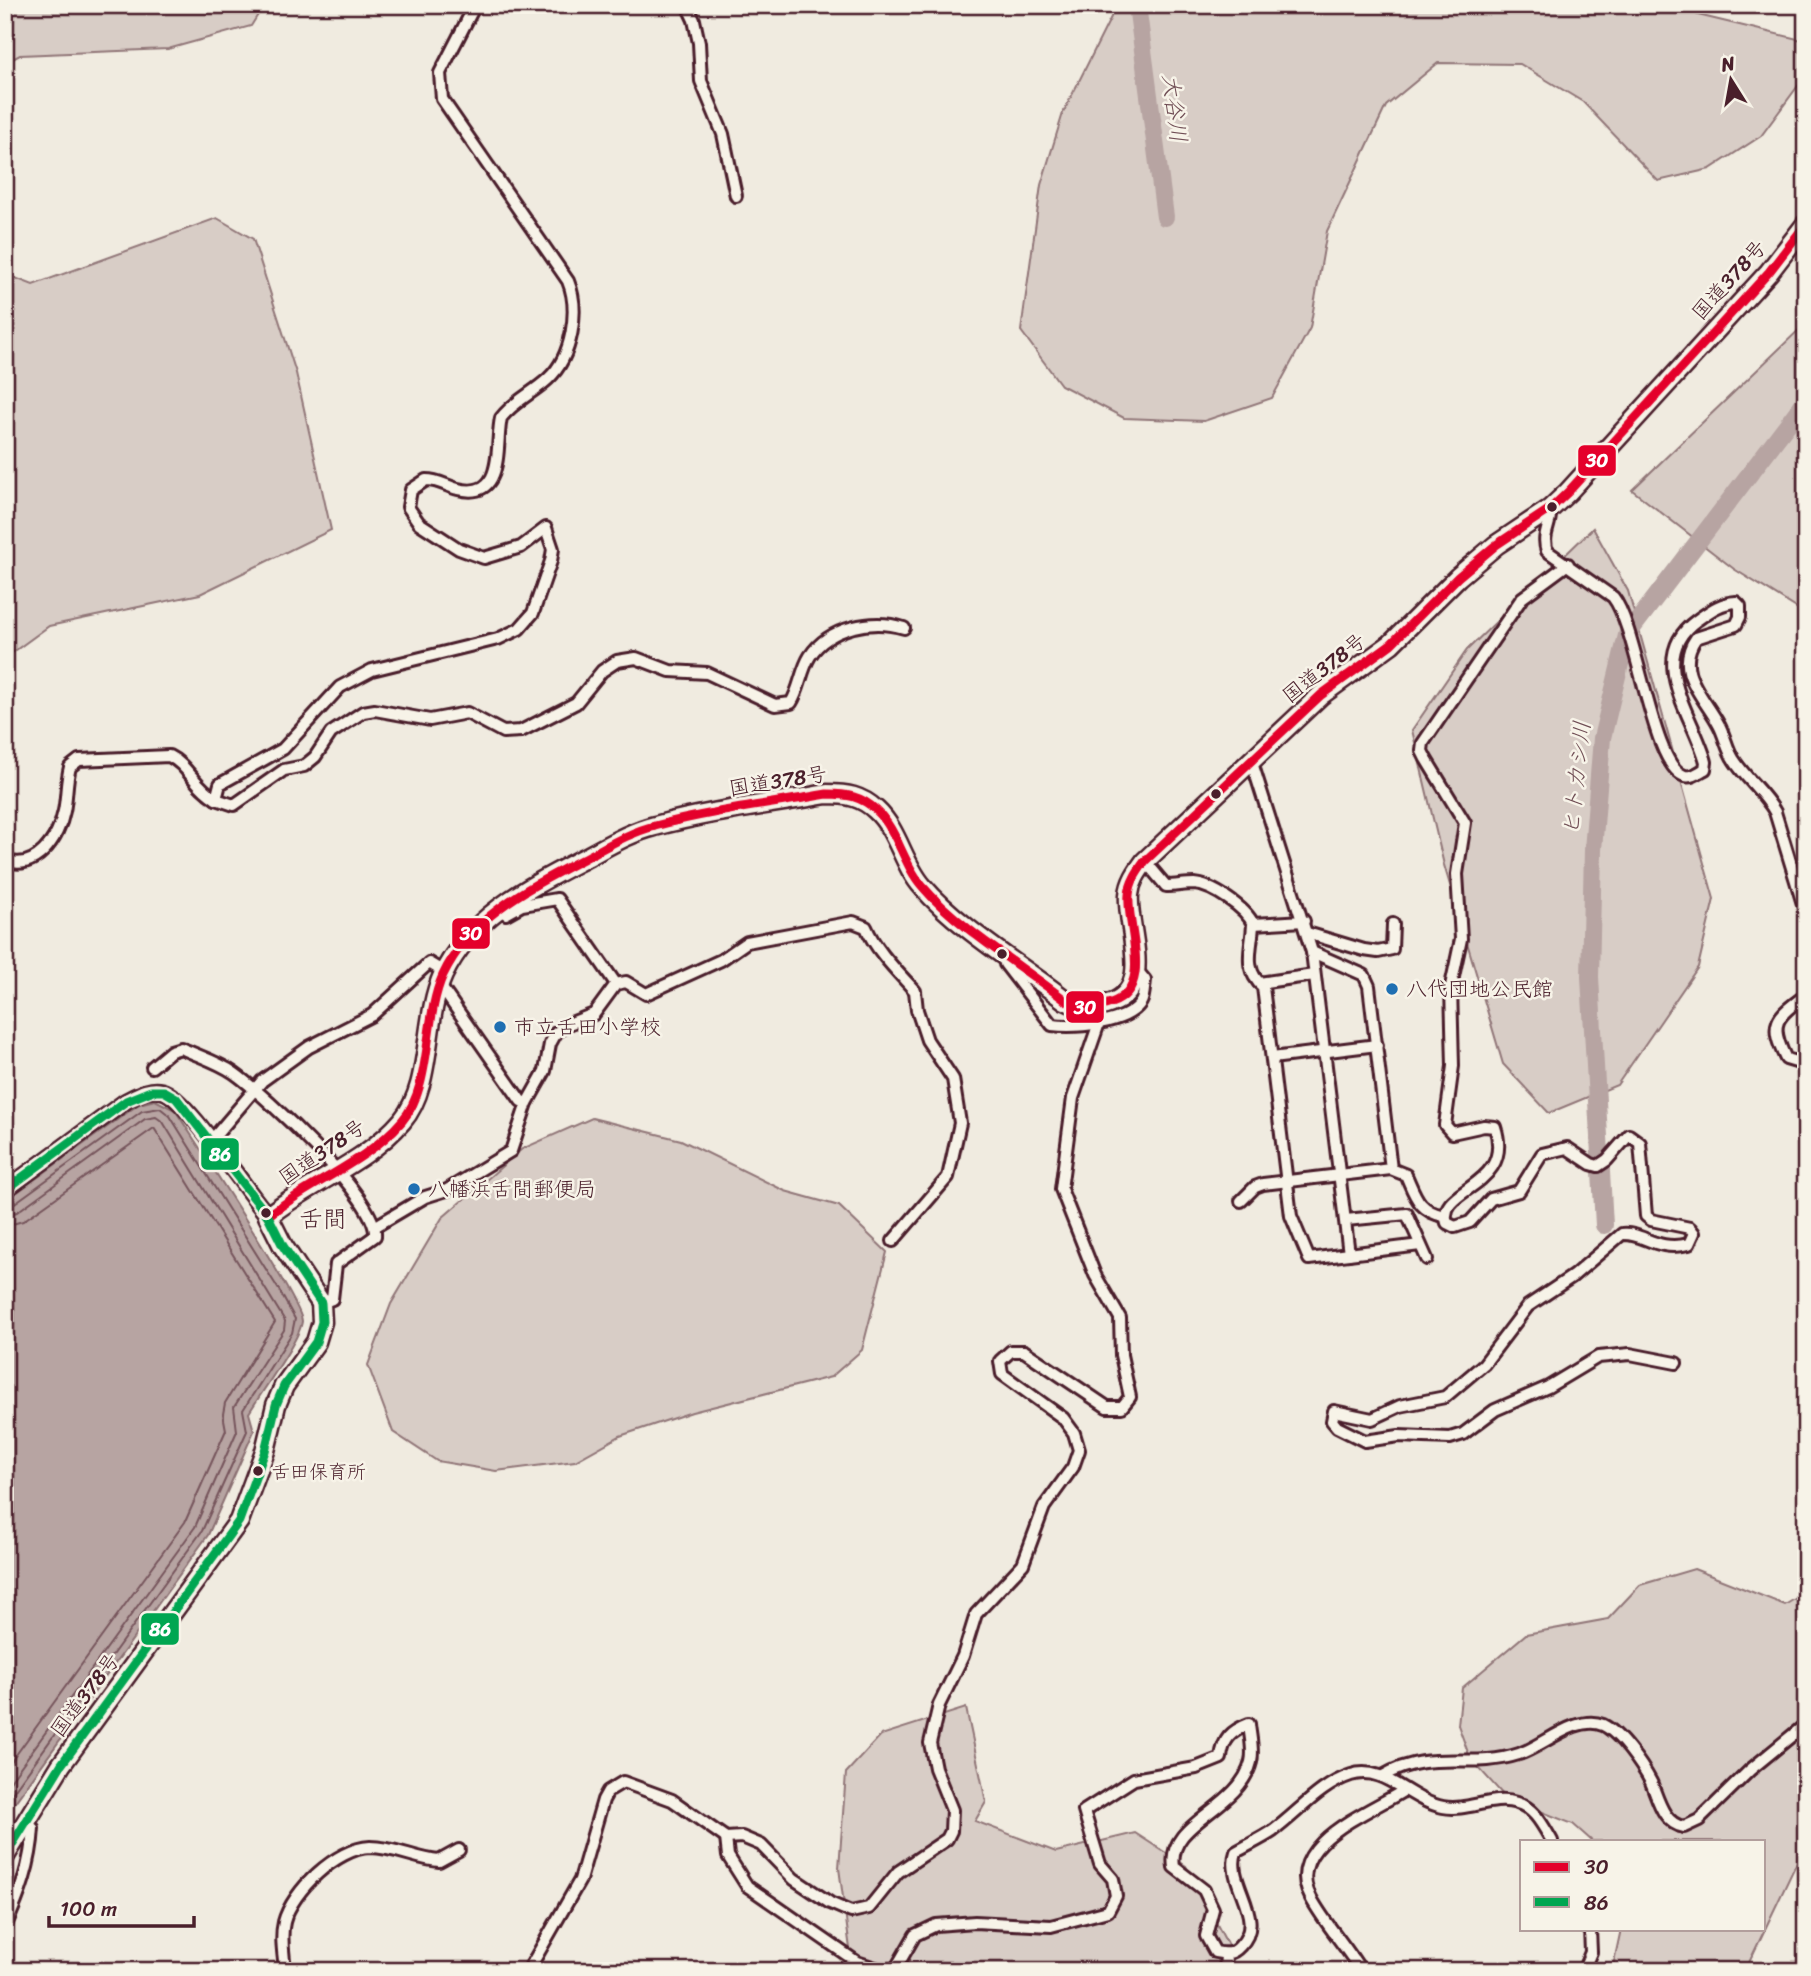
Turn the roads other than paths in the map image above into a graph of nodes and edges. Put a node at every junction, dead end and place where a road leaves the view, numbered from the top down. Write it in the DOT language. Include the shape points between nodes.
graph roads {
  1 [pos="475,5"];
  2 [pos="687,5"];
  3 [pos="736,196"];
  4 [pos="1806,223"];
  5 [pos="1550,509"];
  6 [pos="1568,564"];
  7 [pos="904,628"];
  8 [pos="1249,761"];
  9 [pos="216,799"];
  10 [pos="5,860"];
  11 [pos="1145,861"];
  12 [pos="1806,914"];
  13 [pos="480,924"];
  14 [pos="1253,924"];
  15 [pos="1393,925"];
  16 [pos="1305,927"];
  17 [pos="1312,952"];
  18 [pos="1005,953"];
  19 [pos="1135,968"];
  20 [pos="1314,975"];
  21 [pos="442,978"];
  22 [pos="1259,983"];
  23 [pos="616,984"];
  24 [pos="1806,995"];
  25 [pos="1099,1023"];
  26 [pos="1377,1045"];
  27 [pos="1323,1052"];
  28 [pos="1272,1058"];
  29 [pos="1806,1065"];
  30 [pos="152,1067"];
  31 [pos="254,1090"];
  32 [pos="527,1103"];
  33 [pos="210,1142"];
  34 [pos="1391,1169"];
  35 [pos="339,1171"];
  36 [pos="1339,1175"];
  37 [pos="1286,1182"];
  38 [pos="5,1190"];
  39 [pos="1241,1202"];
  40 [pos="268,1216"];
  41 [pos="1444,1216"];
  42 [pos="1346,1220"];
  43 [pos="376,1226"];
  44 [pos="893,1241"];
  45 [pos="1420,1245"];
  46 [pos="1349,1254"];
  47 [pos="1427,1259"];
  48 [pos="321,1303"];
  49 [pos="1676,1363"];
  50 [pos="1806,1724"];
  51 [pos="1384,1776"];
  52 [pos="1403,1791"];
  53 [pos="24,1823"];
  54 [pos="726,1838"];
  55 [pos="1551,1840"];
  56 [pos="459,1850"];
  57 [pos="5,1856"];
  58 [pos="5,1927"];
  59 [pos="1590,1930"];
  60 [pos="1226,1954"];
  61 [pos="285,1971"];
  62 [pos="528,1971"];
  63 [pos="1225,1971"];
  64 [pos="1361,1971"];
  65 [pos="1583,1971"];
  1 -- 9 [label="street" via="440,73 442,99 568,281 575,310 557,368 501,418 498,464 488,482 471,490 426,480 411,490 408,507 419,523 484,558 521,547 547,528 554,549 541,594 533,613 512,633 350,680 283,749 220,783"];
  2 -- 3 [label="street" via="699,43 701,81 723,134"];
  4 -- 5 [label="highway, 国道378号" via="1769,272"];
  5 -- 6 [label="street" via="1544,542 1547,551"];
  5 -- 8 [label="highway, 国道378号" via="1496,545 1391,644 1321,695"];
  6 -- 12 [label="street" via="1620,605 1649,709 1669,760 1682,776 1704,769 1706,762 1676,683 1673,653 1679,635 1725,603 1740,606 1736,625 1696,638 1687,656 1687,669 1732,758 1775,811"];
  6 -- 41 [label="street" via="1522,598 1423,743 1426,759 1465,823 1457,874 1461,939 1451,986 1453,1066 1445,1125 1452,1133 1495,1127 1500,1143 1499,1157 1490,1171 1447,1205"];
  7 -- 9 [label="street" via="867,624 822,643 809,657 791,703 784,705 707,673 670,671 636,658 617,660 601,671 576,703 512,733 467,713 430,720 363,712 331,733 304,766 284,770 234,805"];
  8 -- 11 [label="highway, 国道378号"];
  8 -- 16 [label="street"];
  9 -- 10 [label="street" via="200,790 179,761 169,755 79,760 70,767 64,813 40,856 28,863"];
  11 -- 14 [label="street" via="1166,886 1196,884 1235,902"];
  11 -- 19 [label="highway, 国道378号" via="1129,892"];
  13 -- 18 [label="highway, 国道378号" via="530,887 652,827 827,794 850,794 879,812 923,887"];
  13 -- 21 [label="highway, 国道378号" via="458,949"];
  13 -- 23 [label="street" via="489,926 522,905 557,899"];
  14 -- 16 [label="street"];
  14 -- 22 [label="street" via="1249,967"];
  15 -- 16 [label="street" via="1392,949 1378,952"];
  16 -- 17 [label="street"];
  17 -- 20 [label="street"];
  17 -- 26 [label="street" via="1364,975"];
  18 -- 19 [label="highway, 国道378号" via="1065,1000 1097,1009 1118,1001 1130,986"];
  18 -- 25 [label="street" via="1003,961 1052,1025"];
  19 -- 25 [label="street" via="1145,980 1141,1002"];
  20 -- 22 [label="street"];
  20 -- 27 [label="street"];
  21 -- 31 [label="street" via="429,963 372,1015 309,1047"];
  21 -- 32 [label="street" via="521,1101"];
  21 -- 35 [label="highway, 国道378号" via="414,1104 389,1134"];
  22 -- 28 [label="street" via="1264,987"];
  23 -- 32 [label="street" via="594,1014 556,1033 537,1090"];
  23 -- 44 [label="street" via="626,982 646,994 721,960 747,942 853,922 866,927 892,968 915,991 927,1040 953,1079 960,1123 948,1177"];
  24 -- 29 [label="street" via="1780,1014 1775,1031 1786,1059"];
  25 -- 54 [label="street" via="1073,1098 1061,1189 1094,1275 1120,1318 1129,1397 1122,1407 1107,1407 1024,1351 1011,1351 1000,1361 1002,1374 1070,1426 1079,1450 1073,1467 1044,1507 1023,1564 976,1614 963,1656 939,1705 930,1743 952,1810 951,1830 940,1846 898,1872 869,1908 852,1912 813,1894 761,1845 742,1837"];
  26 -- 27 [label="street"];
  26 -- 34 [label="street"];
  27 -- 28 [label="street"];
  27 -- 36 [label="street"];
  28 -- 37 [label="street"];
  30 -- 31 [label="street" via="181,1048 222,1066"];
  31 -- 33 [label="street"];
  31 -- 35 [label="street"];
  32 -- 43 [label="street" via="511,1151"];
  33 -- 38 [label="main road" via="176,1098 164,1091 144,1092"];
  33 -- 40 [label="main road"];
  34 -- 36 [label="street"];
  34 -- 41 [label="street" via="1406,1175 1412,1196"];
  35 -- 40 [label="highway, 国道378号"];
  35 -- 43 [label="street"];
  36 -- 37 [label="street"];
  36 -- 42 [label="street"];
  37 -- 39 [label="street" via="1255,1187"];
  37 -- 46 [label="street" via="1291,1216 1309,1259"];
  40 -- 48 [label="highway"];
  41 -- 49 [label="street" via="1447,1223 1464,1226 1491,1199 1520,1191 1542,1154 1567,1148 1598,1166 1629,1135 1640,1143 1646,1216 1694,1233 1689,1244 1678,1247 1656,1246 1626,1233 1615,1237 1597,1258 1528,1306 1484,1364 1457,1389 1434,1401 1400,1406 1372,1419 1334,1411 1332,1421 1337,1427 1373,1442 1399,1436 1450,1438 1598,1356 1630,1354"];
  42 -- 45 [label="street" via="1407,1214"];
  42 -- 46 [label="street"];
  43 -- 48 [label="street" via="375,1236 336,1264 332,1299"];
  45 -- 46 [label="street"];
  45 -- 47 [label="street"];
  48 -- 53 [label="highway, 国道378号" via="316,1342 284,1386 239,1521"];
  50 -- 51 [label="street" via="1699,1820 1684,1827 1661,1808 1650,1781 1612,1730 1592,1723 1516,1755 1469,1762 1421,1760"];
  51 -- 52 [label="street"];
  51 -- 60 [label="street" via="1364,1772 1339,1780 1236,1852 1232,1863 1250,1933 1236,1951"];
  52 -- 55 [label="street" via="1444,1807 1518,1803 1536,1816"];
  52 -- 64 [label="street" via="1325,1840 1303,1874 1312,1899"];
  53 -- 57 [label="highway, 国道378号"];
  53 -- 58 [label="street" via="33,1828 32,1854"];
  54 -- 60 [label="street" via="727,1857 747,1886 857,1962 891,1970 915,1935 936,1925 1051,1926 1108,1911 1116,1896 1113,1879 1100,1864 1084,1811 1134,1779 1196,1768 1220,1758 1222,1745 1233,1730 1249,1724 1252,1754 1245,1779 1231,1797 1183,1834 1172,1858 1174,1867 1204,1890 1213,1909 1206,1936 1212,1950"];
  54 -- 62 [label="street" via="671,1800 633,1783 615,1784 603,1800 580,1880"];
  56 -- 61 [label="street" via="439,1861 373,1847 337,1857 310,1882 285,1919"];
  59 -- 65 [label="street" via="1591,1952"];
  60 -- 63 [label="street"];
}
